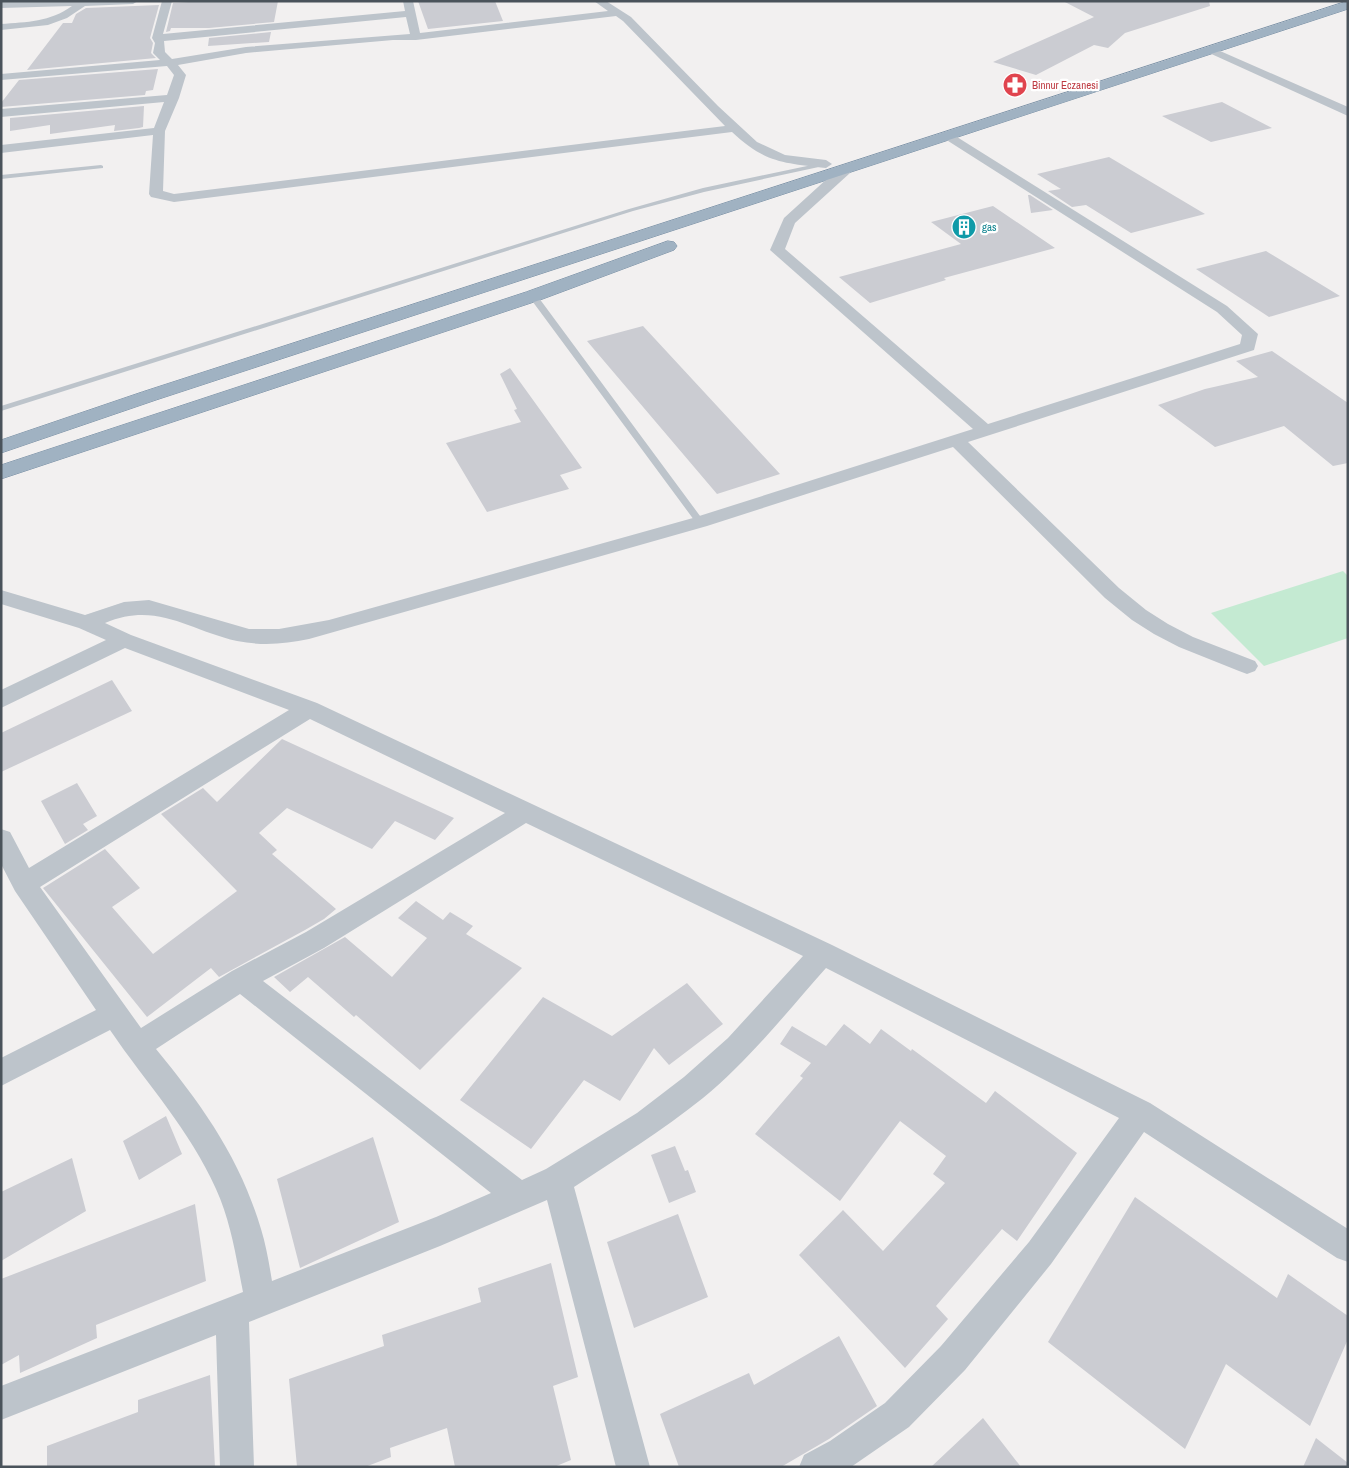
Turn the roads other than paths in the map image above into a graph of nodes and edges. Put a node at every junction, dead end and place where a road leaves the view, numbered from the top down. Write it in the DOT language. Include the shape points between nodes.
graph roads {
  1 [pos="133,1"];
  2 [pos="408,1"];
  3 [pos="599,1"];
  4 [pos="1327,1"];
  5 [pos="83,2"];
  6 [pos="169,2"];
  7 [pos="1,5"];
  8 [pos="1348,5"];
  9 [pos="618,13"];
  10 [pos="410,14"];
  11 [pos="1,27"];
  12 [pos="416,37"];
  13 [pos="156,38"];
  14 [pos="1211,50"];
  15 [pos="168,63"];
  16 [pos="1,77"];
  17 [pos="173,98"];
  18 [pos="1348,112"];
  19 [pos="1,113"];
  20 [pos="735,128"];
  21 [pos="159,131"];
  22 [pos="949,136"];
  23 [pos="1,149"];
  24 [pos="826,164"];
  25 [pos="101,167"];
  26 [pos="845,170"];
  27 [pos="1,177"];
  28 [pos="540,263"];
  29 [pos="533,296"];
  30 [pos="1,409"];
  31 [pos="1,429"];
  32 [pos="986,431"];
  33 [pos="956,440"];
  34 [pos="1,447"];
  35 [pos="1,472"];
  36 [pos="700,522"];
  37 [pos="1,597"];
  38 [pos="86,624"];
  39 [pos="124,640"];
  40 [pos="1247,666"];
  41 [pos="1,700"];
  42 [pos="309,709"];
  43 [pos="525,812"];
  44 [pos="1,839"];
  45 [pos="24,884"];
  46 [pos="823,953"];
  47 [pos="241,979"];
  48 [pos="115,1014"];
  49 [pos="137,1046"];
  50 [pos="1,1073"];
  51 [pos="1140,1113"];
  52 [pos="556,1180"];
  53 [pos="519,1196"];
  54 [pos="1348,1247"];
  55 [pos="246,1307"];
  56 [pos="1,1403"];
  57 [pos="237,1467"];
  58 [pos="633,1467"];
  59 [pos="816,1467"];
  1 -- 5 [label="street"];
  2 -- 10 [label="street"];
  3 -- 9 [label="street"];
  4 -- 24 [label="highway"];
  5 -- 7 [label="street"];
  5 -- 11 [label="street" via="51,23"];
  6 -- 13 [label="street"];
  8 -- 14 [label="highway"];
  9 -- 12 [label="street"];
  9 -- 20 [label="street"];
  10 -- 12 [label="street"];
  10 -- 13 [label="street"];
  12 -- 15 [label="street" via="246,50"];
  13 -- 15 [label="street" via="160,43 159,53"];
  14 -- 18 [label="street"];
  14 -- 22 [label="highway"];
  15 -- 16 [label="street"];
  15 -- 17 [label="street" via="176,67 180,75"];
  17 -- 19 [label="street"];
  17 -- 21 [label="street"];
  20 -- 21 [label="street" via="174,198 156,194"];
  20 -- 24 [label="street" via="753,145 782,160"];
  21 -- 23 [label="street"];
  22 -- 26 [label="highway"];
  22 -- 32 [label="street" via="1222,309 1250,334 1248,347"];
  24 -- 28 [label="highway"];
  24 -- 30 [label="lane" via="703,190 631,210"];
  25 -- 27 [label="lane"];
  26 -- 28 [label="highway"];
  26 -- 29 [label="highway" via="737,220"];
  26 -- 32 [label="street" via="789,221 777,250"];
  28 -- 31 [label="highway"];
  28 -- 34 [label="highway"];
  29 -- 35 [label="highway"];
  29 -- 36 [label="lane"];
  32 -- 33 [label="street"];
  33 -- 36 [label="street"];
  33 -- 40 [label="street" via="1112,593 1139,615 1186,642"];
  36 -- 38 [label="street" via="297,634 248,636 139,606 124,608"];
  37 -- 38 [label="street"];
  38 -- 39 [label="street"];
  39 -- 41 [label="street"];
  39 -- 42 [label="street"];
  42 -- 43 [label="street"];
  42 -- 45 [label="street"];
  43 -- 46 [label="street"];
  43 -- 47 [label="street" via="315,940"];
  44 -- 45 [label="street"];
  45 -- 48 [label="street"];
  46 -- 51 [label="street"];
  46 -- 52 [label="street" via="738,1047 694,1088 647,1123"];
  47 -- 49 [label="street"];
  47 -- 53 [label="street"];
  48 -- 49 [label="street"];
  48 -- 50 [label="street"];
  49 -- 55 [label="street" via="207,1140 229,1182 246,1229"];
  51 -- 54 [label="street"];
  51 -- 59 [label="street" via="1040,1253 953,1358 897,1415"];
  52 -- 53 [label="street"];
  52 -- 58 [label="street"];
  53 -- 55 [label="street" via="440,1231"];
  55 -- 56 [label="street"];
  55 -- 57 [label="street"];
}
